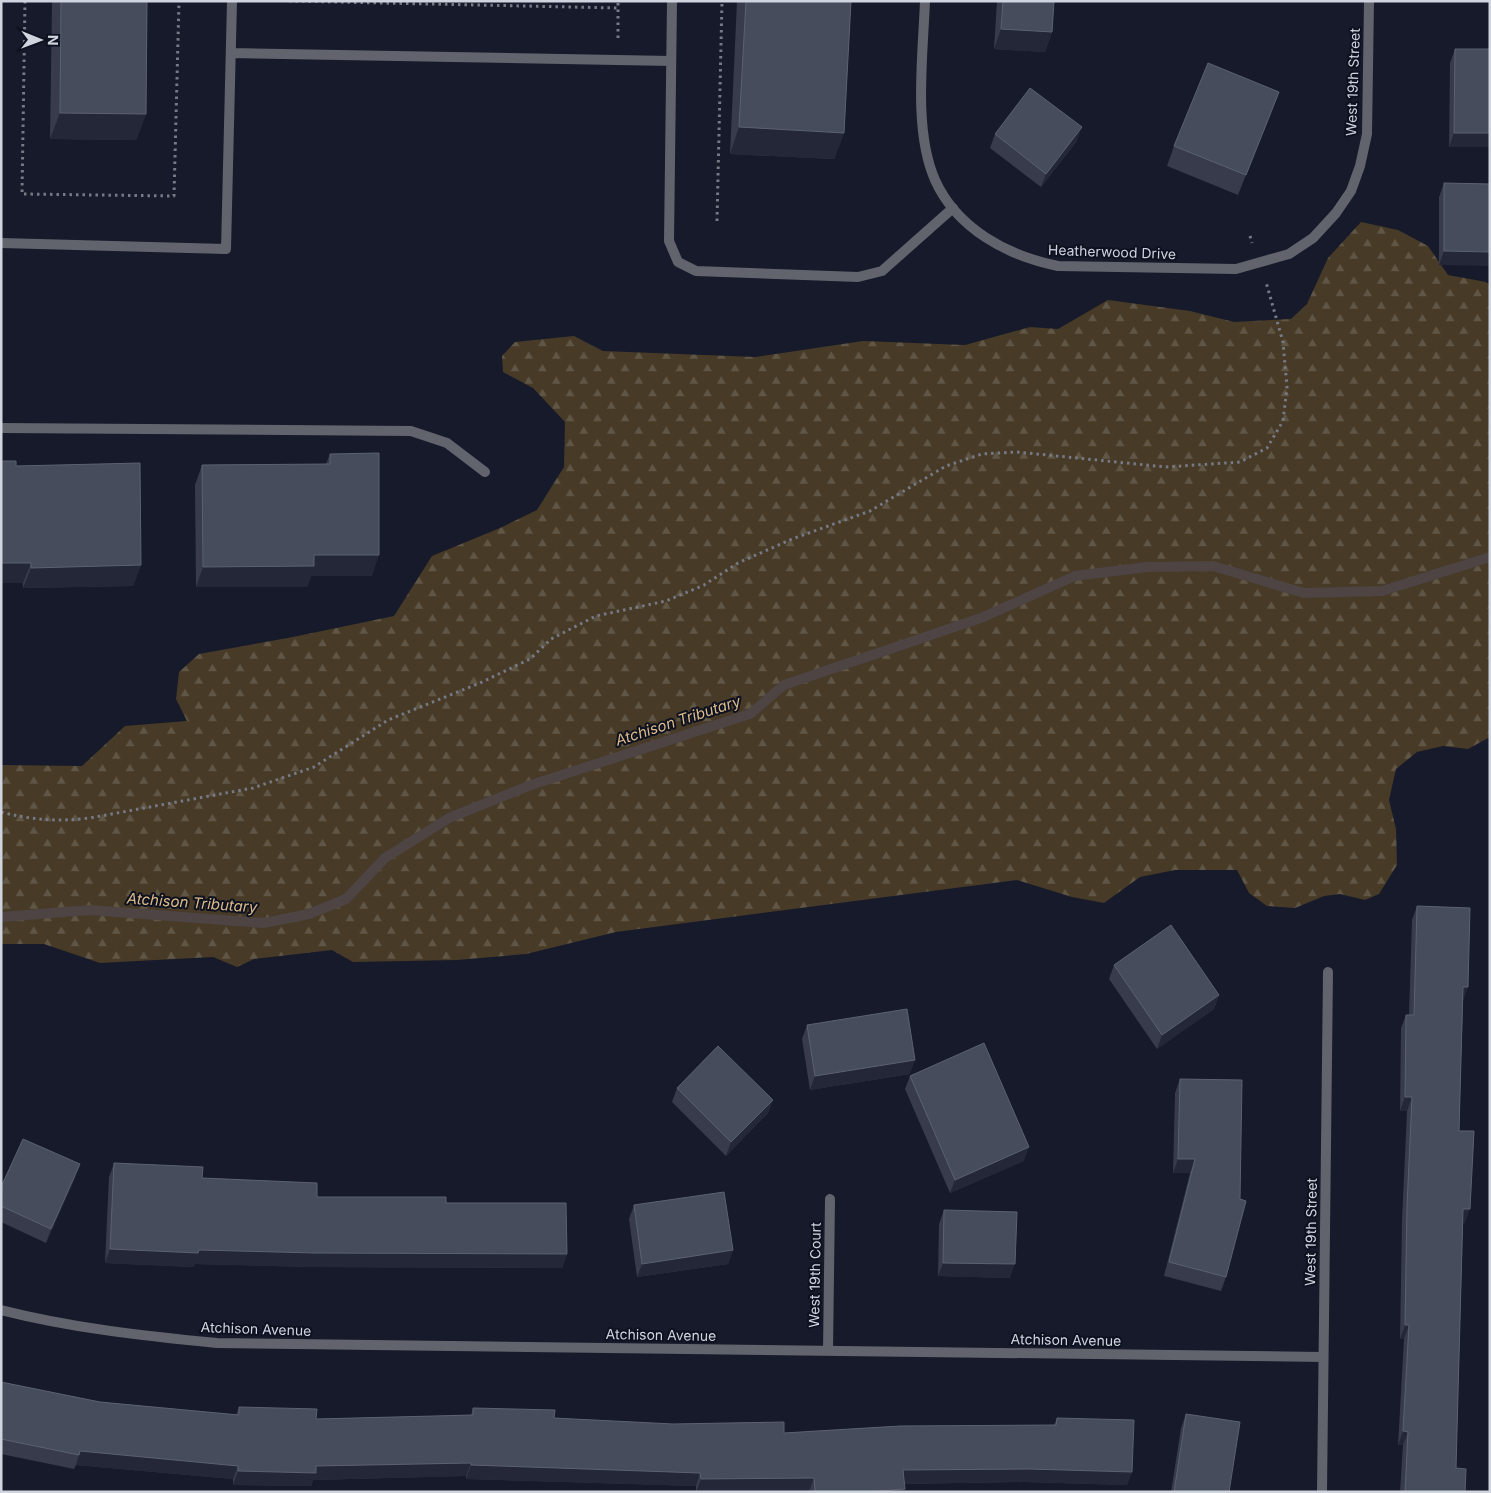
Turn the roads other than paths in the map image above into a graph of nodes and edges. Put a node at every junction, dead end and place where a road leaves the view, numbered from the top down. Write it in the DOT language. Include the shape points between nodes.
graph roads {
  1 [pos="232,1"];
  2 [pos="672,1"];
  3 [pos="924,1"];
  4 [pos="1369,1"];
  5 [pos="231,53"];
  6 [pos="671,62"];
  7 [pos="953,208"];
  8 [pos="1313,238"];
  9 [pos="1,243"];
  10 [pos="1,428"];
  11 [pos="486,472"];
  12 [pos="1328,972"];
  13 [pos="830,1199"];
  14 [pos="1,1310"];
  15 [pos="828,1351"];
  16 [pos="1324,1357"];
  17 [pos="1322,1492"];
  1 -- 5 [label="street"];
  2 -- 6 [label="street"];
  3 -- 7 [label="street, Heatherwood Drive" via="923,128 935,180"];
  4 -- 8 [label="street, West 19th Street" via="1367,134 1360,166 1351,191"];
  5 -- 6 [label="street"];
  5 -- 9 [label="street" via="226,249"];
  6 -- 7 [label="street" via="669,241 678,262 696,271 858,277 882,271"];
  7 -- 8 [label="street, Heatherwood Drive" via="974,230 1003,248 1034,261 1058,266 1236,269 1289,254"];
  10 -- 11 [label="street" via="411,431 447,443"];
  12 -- 16 [label="street, West 19th Street"];
  13 -- 15 [label="street, West 19th Court"];
  14 -- 15 [label="street, Atchison Avenue" via="125,1334 217,1344"];
  15 -- 16 [label="street, Atchison Avenue"];
  16 -- 17 [label="street, West 19th Street"];
}
